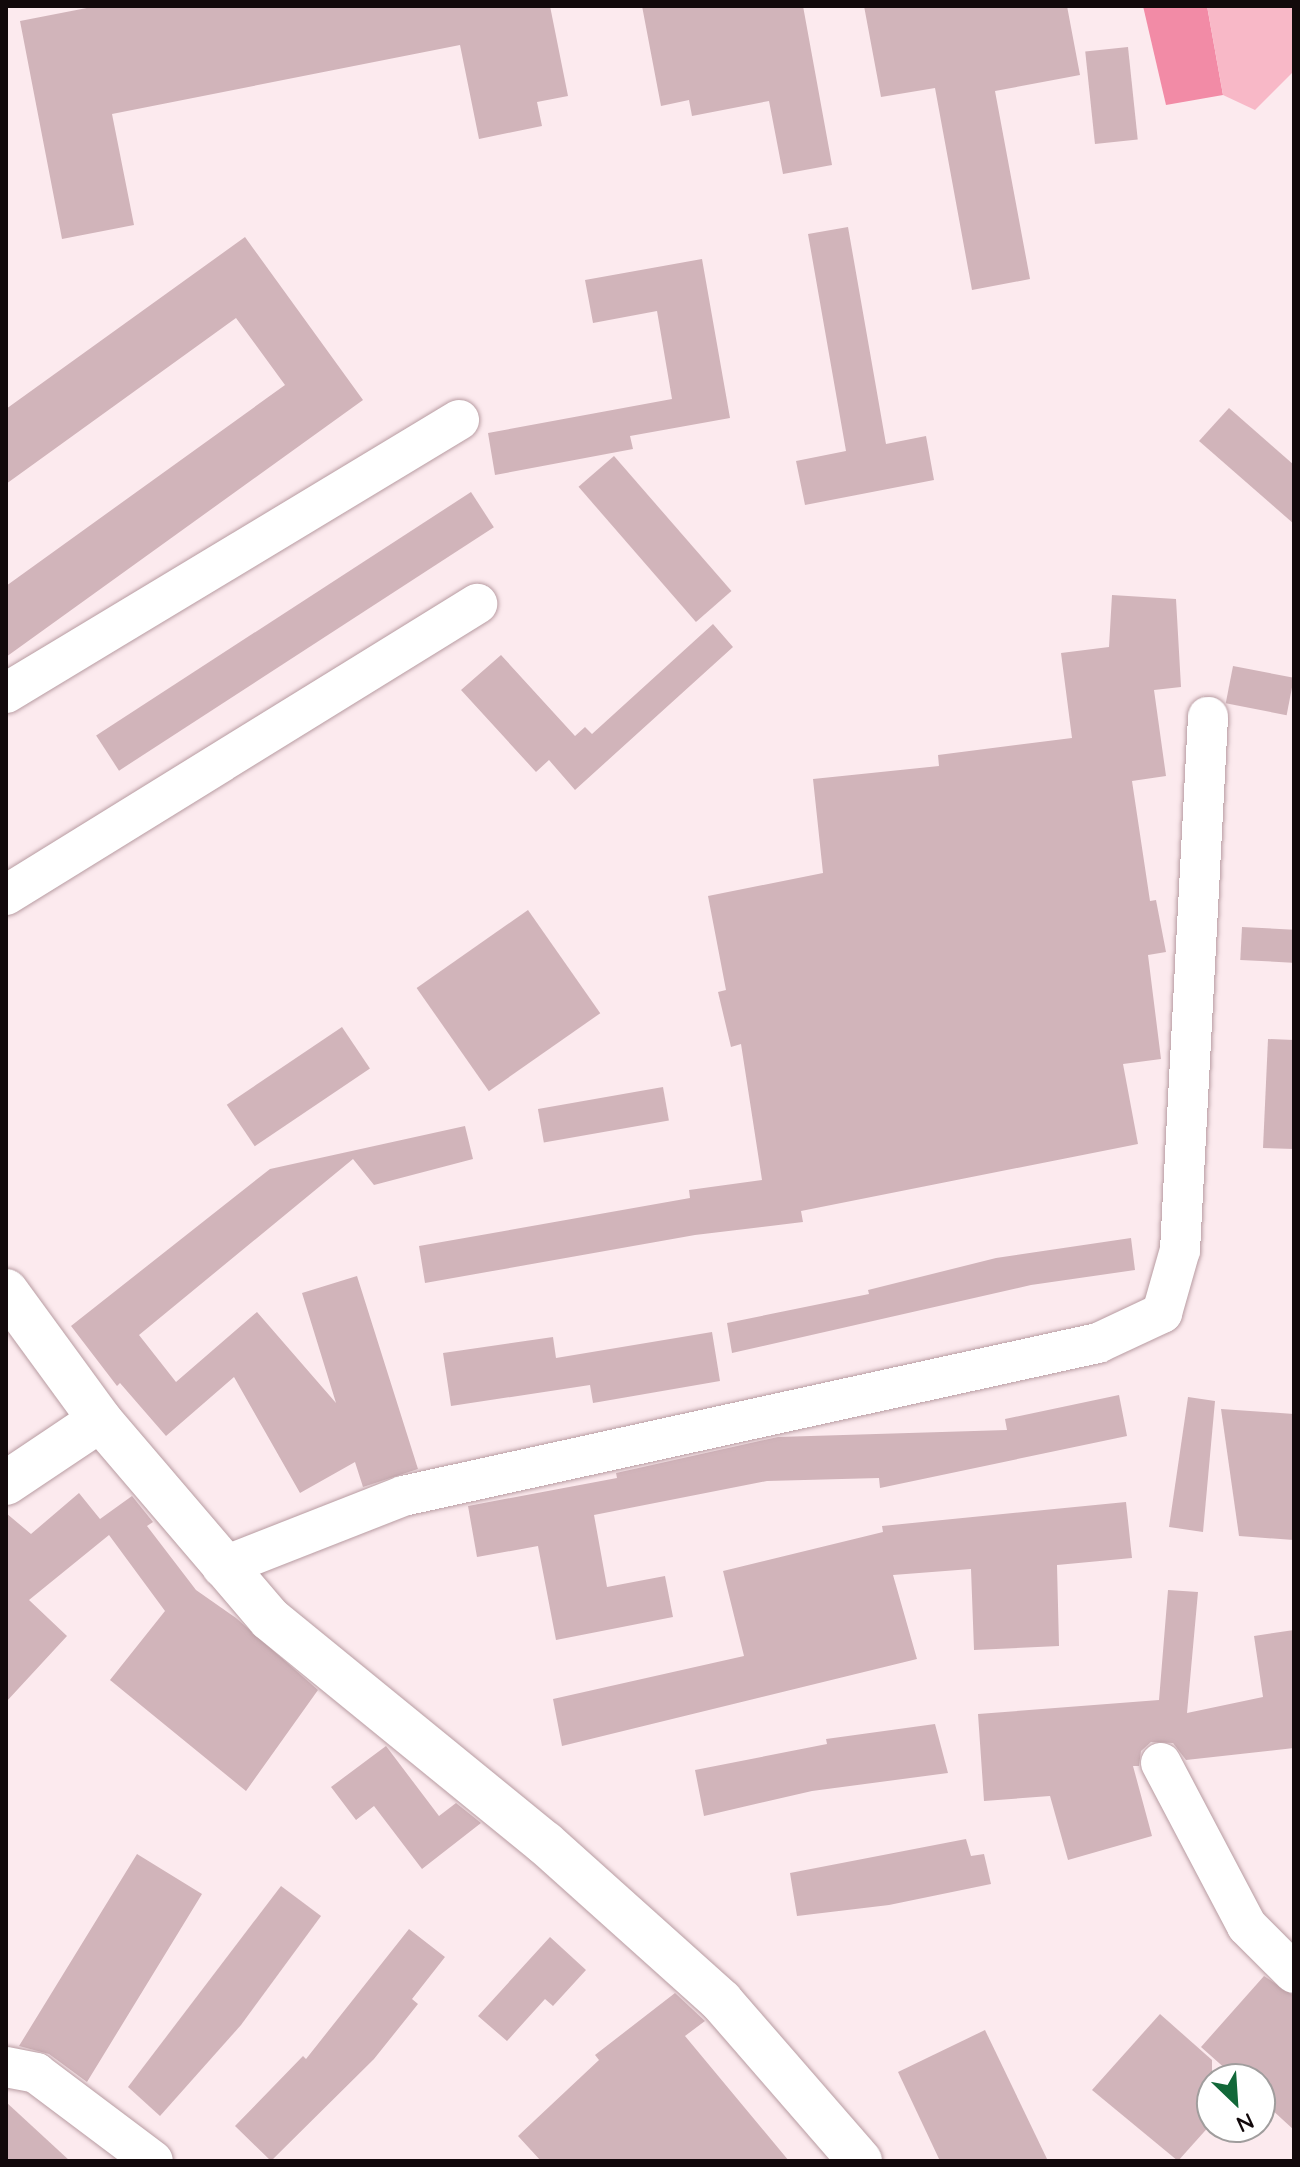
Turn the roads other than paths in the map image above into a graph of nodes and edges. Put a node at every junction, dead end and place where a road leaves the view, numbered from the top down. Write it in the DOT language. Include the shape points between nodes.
graph roads {
  1 [pos="459,420"];
  2 [pos="477,604"];
  3 [pos="6,693"];
  4 [pos="1208,717"];
  5 [pos="6,895"];
  6 [pos="6,1291"];
  7 [pos="100,1420"];
  8 [pos="6,1483"];
  9 [pos="222,1567"];
  10 [pos="1161,1763"];
  11 [pos="1294,1973"];
  12 [pos="6,2067"];
  13 [pos="153,2161"];
  14 [pos="860,2161"];
  1 -- 3 [label="street"];
  2 -- 5 [label="street"];
  4 -- 9 [label="street" via="1180,1250 1162,1313 1098,1343 403,1496"];
  6 -- 7 [label="street"];
  7 -- 8 [label="street"];
  7 -- 9 [label="street"];
  9 -- 14 [label="street" via="270,1619 545,1843 721,2001"];
  10 -- 11 [label="street" via="1247,1926"];
  12 -- 13 [label="street" via="36,2073"];
}
